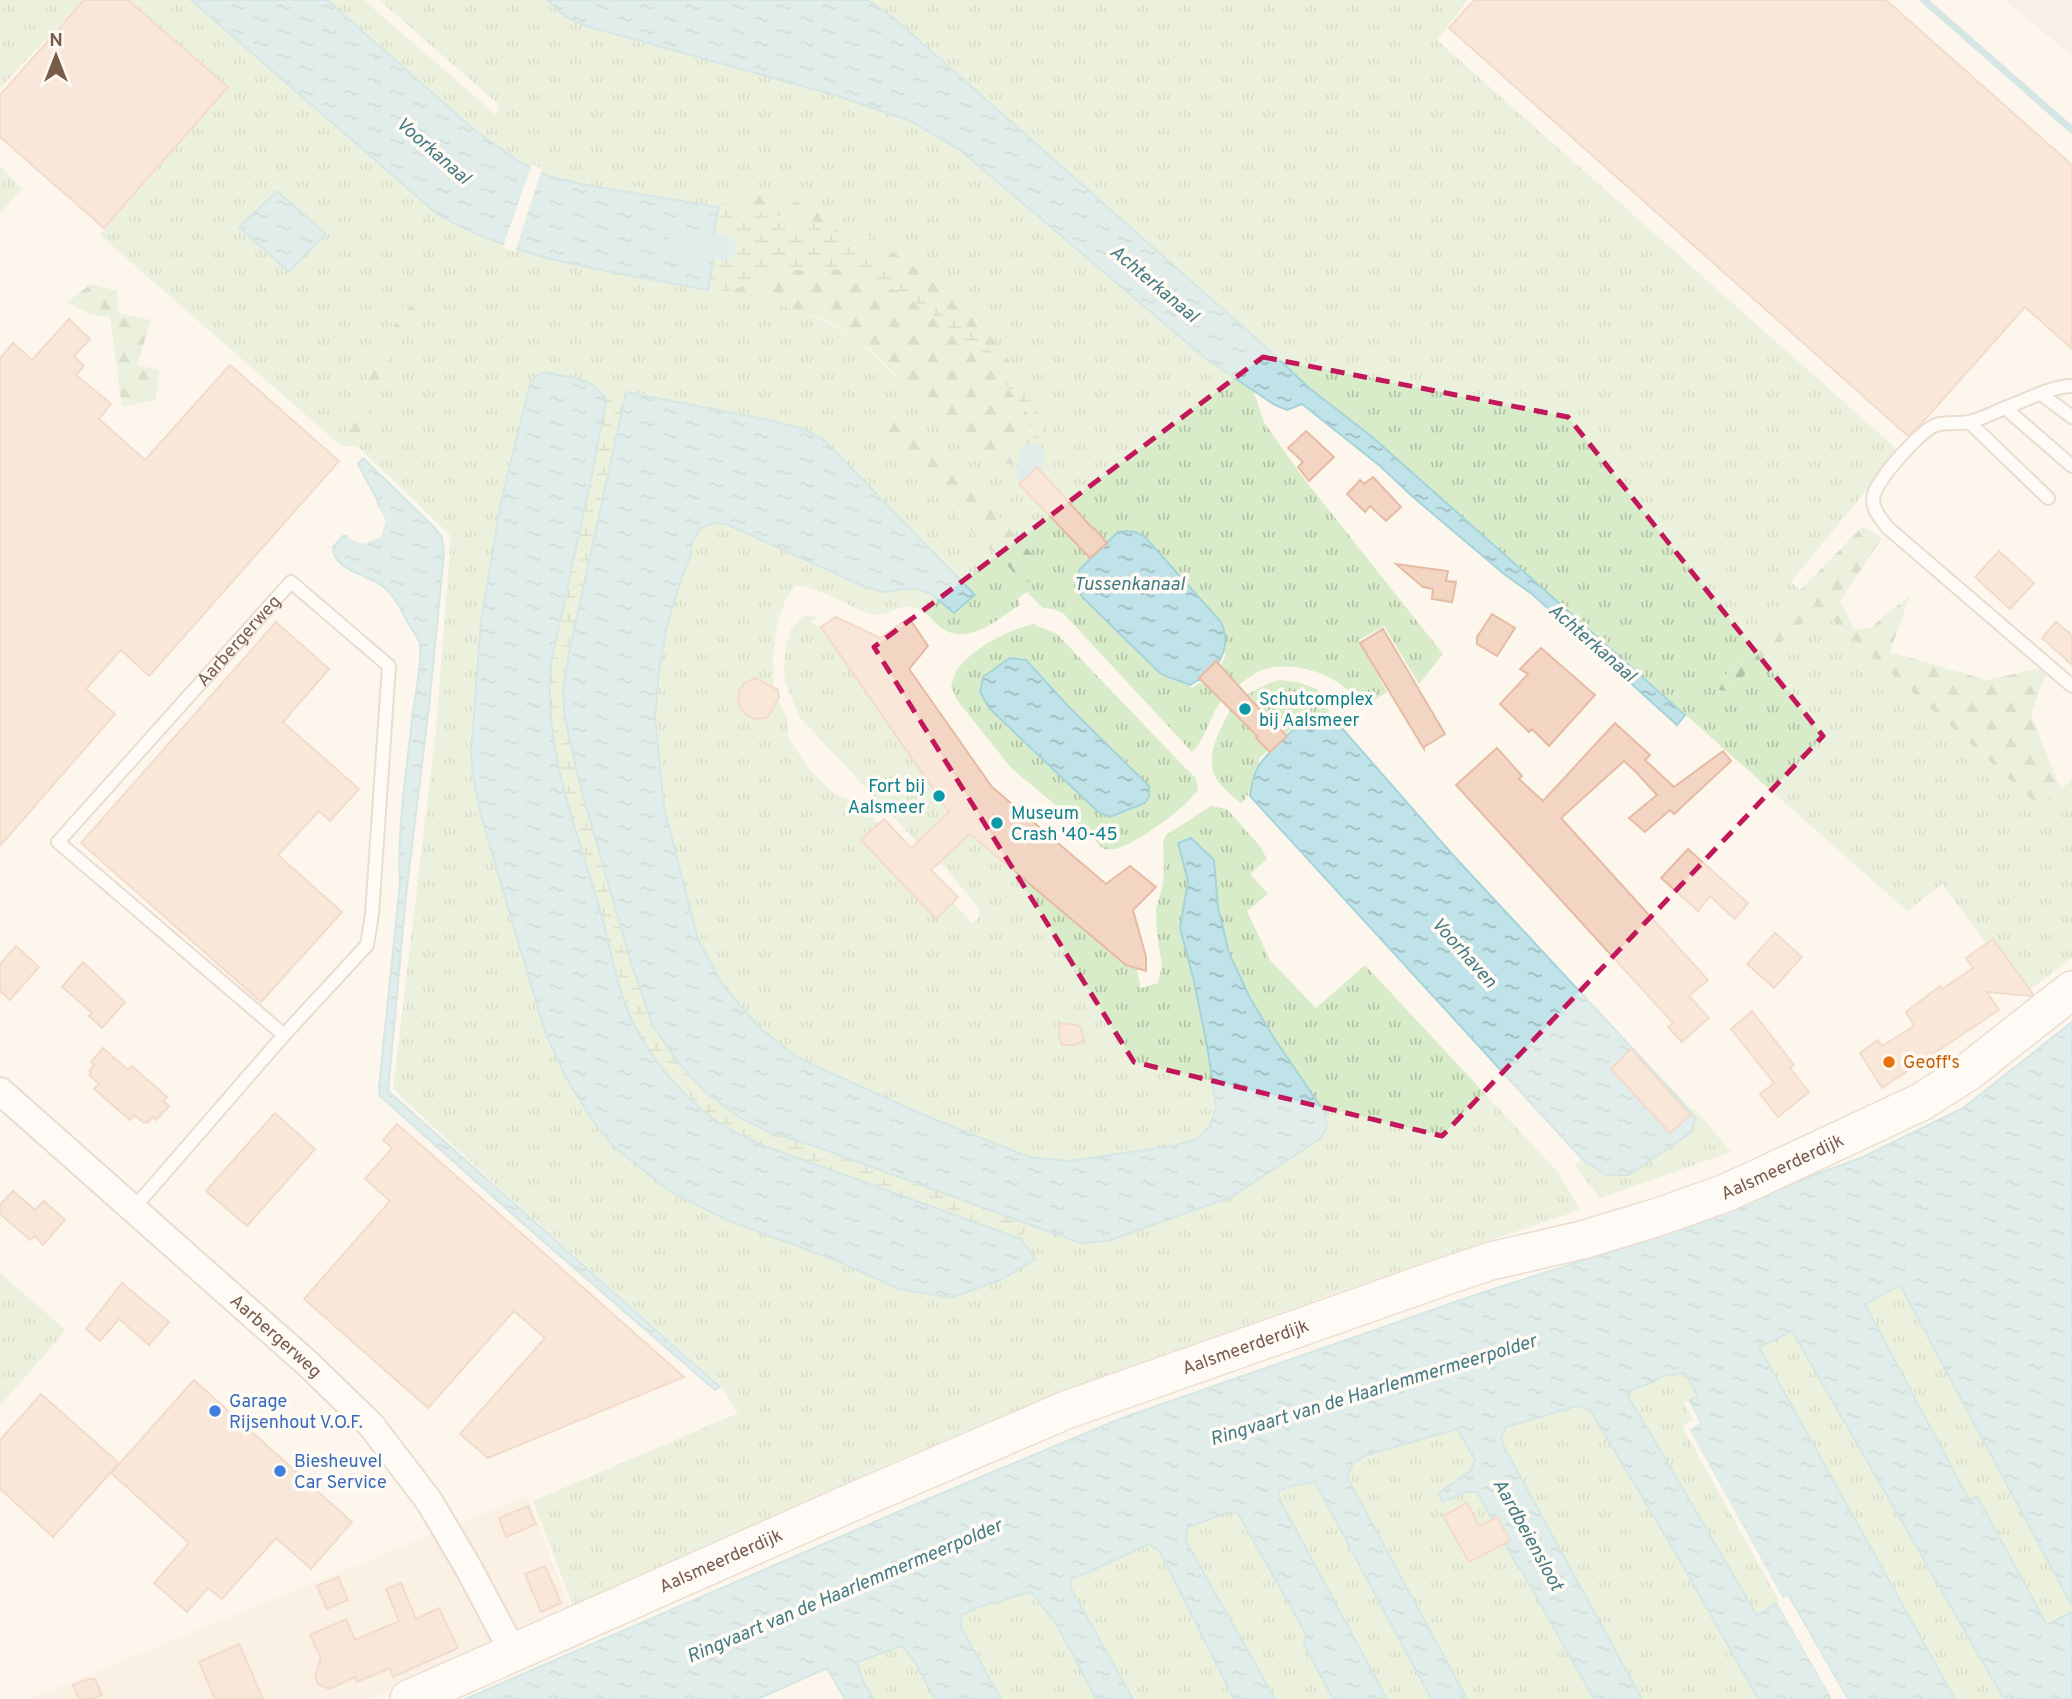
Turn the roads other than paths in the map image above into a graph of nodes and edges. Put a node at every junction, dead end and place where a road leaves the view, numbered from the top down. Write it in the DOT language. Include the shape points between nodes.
graph roads {
  1 [pos="2072,386"];
  2 [pos="2041,394"];
  3 [pos="2005,408"];
  4 [pos="2072,417"];
  5 [pos="1969,422"];
  6 [pos="2072,466"];
  7 [pos="2048,498"];
  8 [pos="2072,686"];
  9 [pos="2072,990"];
  10 [pos="284,1035"];
  11 [pos="0,1091"];
  12 [pos="133,1209"];
  13 [pos="514,1654"];
  14 [pos="409,1699"];
  1 -- 2 [label="lane"];
  2 -- 3 [label="lane"];
  2 -- 4 [label="lane"];
  3 -- 5 [label="lane"];
  3 -- 6 [label="lane"];
  5 -- 7 [label="lane"];
  5 -- 8 [label="lane" via="1936,425 1913,442 1874,494 1877,515"];
  9 -- 13 [label="street, Aalsmeerderdijk" via="1968,1072 1921,1102 1723,1194 1582,1240 1491,1261 1066,1410"];
  10 -- 10 [label="lane, Aarbergerweg" via="58,842 291,582 389,666 367,945"];
  10 -- 12 [label="lane, Aarbergerweg"];
  11 -- 12 [label="street, Aarbergerweg"];
  12 -- 13 [label="street, Aarbergerweg" via="371,1426 429,1502"];
  13 -- 14 [label="street, Aalsmeerderdijk"];
}
